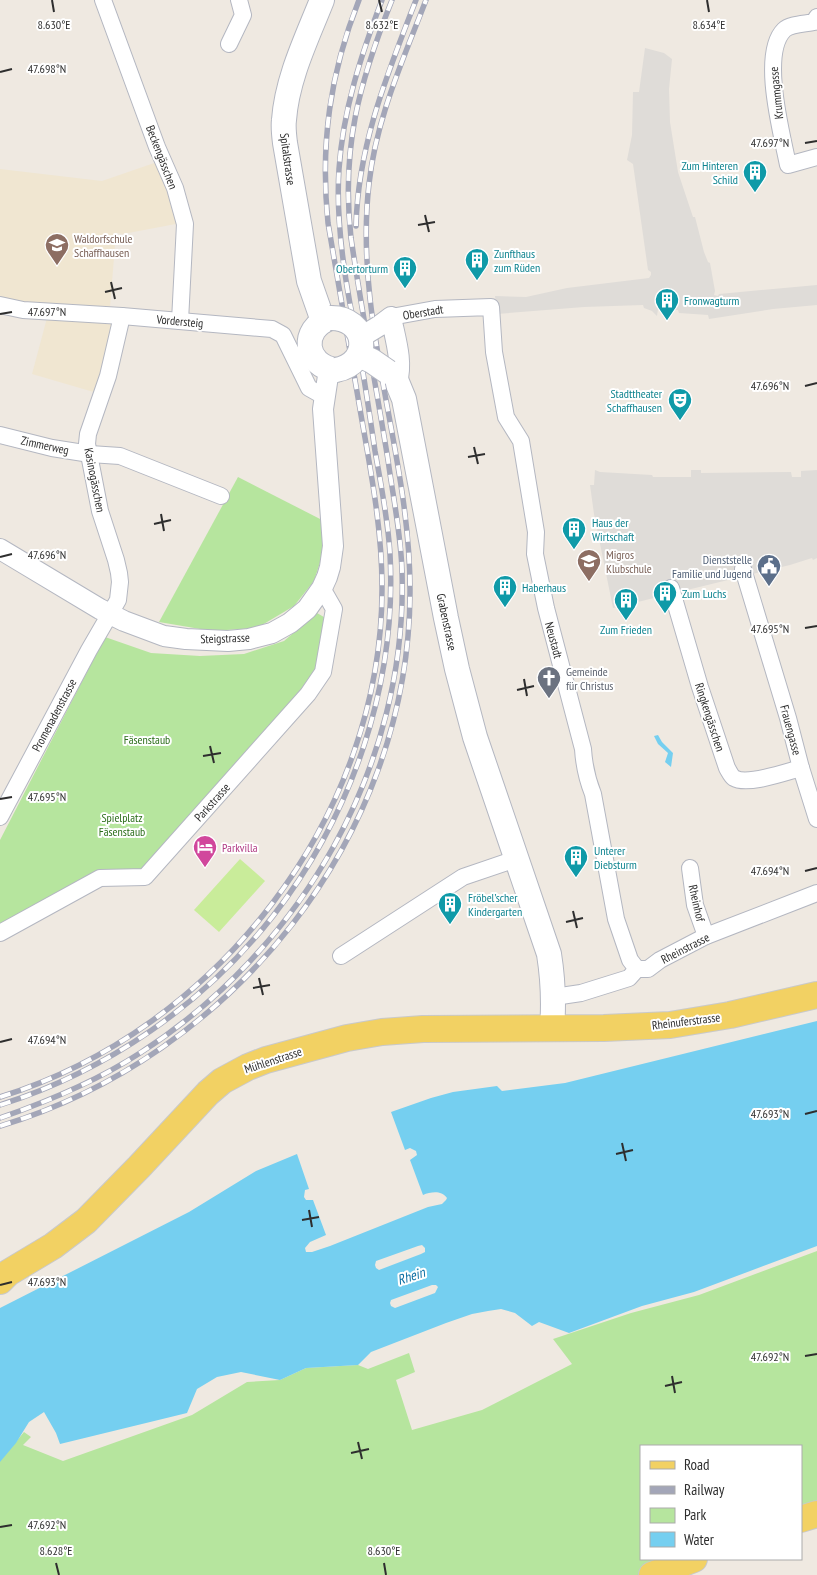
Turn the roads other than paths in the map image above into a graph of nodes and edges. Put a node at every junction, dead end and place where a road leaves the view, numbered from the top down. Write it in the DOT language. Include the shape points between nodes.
graph roads {
  1 [pos="103,0"];
  2 [pos="239,0"];
  3 [pos="322,0"];
  4 [pos="817,18"];
  5 [pos="229,44"];
  6 [pos="817,157"];
  7 [pos="0,305"];
  8 [pos="491,306"];
  9 [pos="122,316"];
  10 [pos="327,319"];
  11 [pos="180,321"];
  12 [pos="373,334"];
  13 [pos="333,369"];
  14 [pos="392,377"];
  15 [pos="325,397"];
  16 [pos="0,434"];
  17 [pos="90,454"];
  18 [pos="221,496"];
  19 [pos="0,550"];
  20 [pos="743,568"];
  21 [pos="322,588"];
  22 [pos="671,588"];
  23 [pos="110,615"];
  24 [pos="801,768"];
  25 [pos="0,817"];
  26 [pos="817,819"];
  27 [pos="516,859"];
  28 [pos="690,868"];
  29 [pos="817,893"];
  30 [pos="0,932"];
  31 [pos="706,936"];
  32 [pos="341,956"];
  33 [pos="637,969"];
  34 [pos="817,995"];
  35 [pos="554,997"];
  36 [pos="552,1029"];
  37 [pos="3,1276"];
  38 [pos="817,1514"];
  39 [pos="802,1519"];
  40 [pos="691,1560"];
  41 [pos="652,1575"];
  1 -- 11 [label="street, Beckengässchen" via="175,188 184,224"];
  2 -- 5 [label="street" via="243,15"];
  3 -- 10 [label="main road, Spitalstrasse" via="292,78 283,122 308,273 315,302"];
  4 -- 6 [label="street, Krummgasse" via="814,22 786,28 772,60 788,165"];
  7 -- 9 [label="street, Vordersteig" via="23,310"];
  8 -- 12 [label="street, Oberstadt" via="435,309"];
  8 -- 33 [label="street, Neustadt" via="494,352 506,417 521,441 536,532 535,554 546,608 583,749 616,919 630,960"];
  9 -- 11 [label="street, Vordersteig"];
  9 -- 17 [label="street, Kasinogässchen" via="108,376 88,434"];
  10 -- 12 [label="main road, bridge" via="338,318 350,322 359,331"];
  10 -- 13 [label="main road" via="312,332 310,348 318,363"];
  11 -- 15 [label="street, Vordersteig" via="272,329 282,335 310,388"];
  12 -- 13 [label="main road, bridge" via="348,366"];
  12 -- 14 [label="main road, bridge" via="372,361"];
  12 -- 14 [label="street, Grabenstrasse" via="399,363 400,369"];
  13 -- 15 [label="street, Steigstrasse"];
  14 -- 27 [label="main road, Grabenstrasse" via="404,399 457,669 475,737"];
  15 -- 21 [label="street, Steigstrasse" via="333,546"];
  16 -- 17 [label="street, Zimmerweg"];
  17 -- 18 [label="street, Zimmerweg" via="120,456"];
  17 -- 23 [label="street, Kasinogässchen" via="100,511 120,582 118,600"];
  19 -- 23 [label="street, Steigstrasse"];
  20 -- 24 [label="street, Frauengasse" via="760,636"];
  21 -- 23 [label="street, Steigstrasse" via="307,609 290,623 272,633 249,639 228,641 164,636"];
  21 -- 30 [label="street, Parkstrasse" via="334,609 323,672 308,694 145,876 100,878"];
  22 -- 24 [label="street, Ringkengässchen" via="730,773 743,781"];
  23 -- 25 [label="street, Promenadenstrasse"];
  24 -- 26 [label="street, Frauengasse"];
  27 -- 32 [label="street" via="462,877"];
  27 -- 35 [label="main road, Grabenstrasse" via="548,954"];
  28 -- 31 [label="street, Rheinhof" via="695,905"];
  29 -- 31 [label="street, Rheinstrasse"];
  31 -- 33 [label="street, Rheinstrasse" via="648,969"];
  33 -- 35 [label="street, Rheinstrasse" via="629,978 581,993"];
  34 -- 36 [label="main road, Rheinuferstrasse" via="670,1025"];
  35 -- 36 [label="main road, Grabenstrasse"];
  36 -- 37 [label="main road, Mühlenstrasse" via="382,1032 348,1038 248,1066 208,1093 86,1221 53,1246"];
  38 -- 39 [label="main road"];
  40 -- 41 [label="main road"];
}
